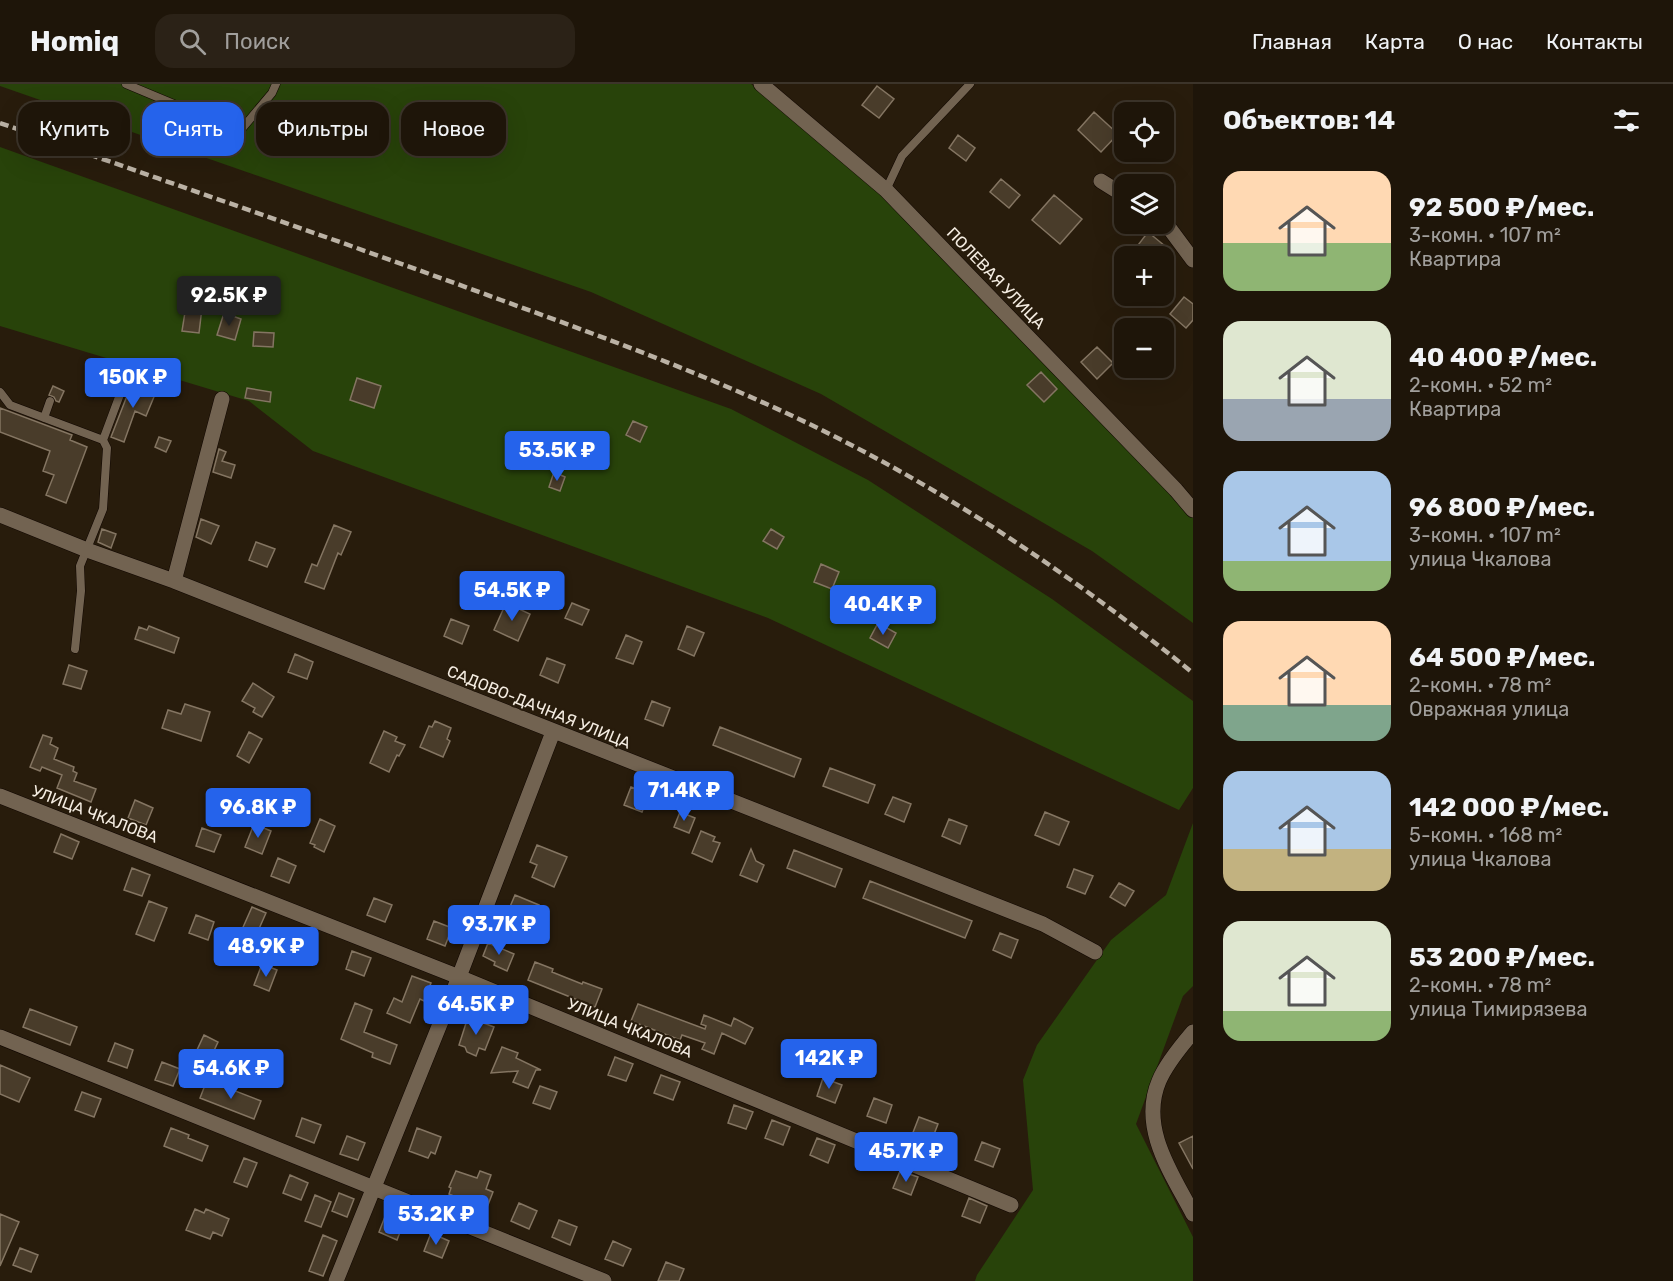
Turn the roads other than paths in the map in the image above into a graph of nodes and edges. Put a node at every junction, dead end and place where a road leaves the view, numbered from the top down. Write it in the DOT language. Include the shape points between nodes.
graph roads {
  1 [pos="126,84"];
  2 [pos="276,84"];
  3 [pos="761,84"];
  4 [pos="969,84"];
  5 [pos="1101,181"];
  6 [pos="1114,189"];
  7 [pos="886,190"];
  8 [pos="1174,234"];
  9 [pos="1193,260"];
  10 [pos="124,381"];
  11 [pos="0,392"];
  12 [pos="222,399"];
  13 [pos="50,402"];
  14 [pos="44,418"];
  15 [pos="103,440"];
  16 [pos="1193,510"];
  17 [pos="0,515"];
  18 [pos="87,550"];
  19 [pos="174,581"];
  20 [pos="75,649"];
  21 [pos="553,732"];
  22 [pos="0,796"];
  23 [pos="1095,952"];
  24 [pos="459,977"];
  25 [pos="1193,1032"];
  26 [pos="0,1037"];
  27 [pos="374,1188"];
  28 [pos="1011,1205"];
  29 [pos="1193,1214"];
  30 [pos="336,1281"];
  31 [pos="604,1281"];
  1 -- 2 [label="lane" via="181,107 229,144"];
  3 -- 7 [label="street, ПОЛЕВАЯ УЛИЦА"];
  4 -- 7 [label="lane" via="902,156"];
  5 -- 6 [label="street"];
  7 -- 16 [label="street, ПОЛЕВАЯ УЛИЦА"];
  8 -- 9 [label="street"];
  10 -- 15 [label="lane"];
  11 -- 14 [label="lane" via="9,405"];
  12 -- 19 [label="street"];
  13 -- 14 [label="lane"];
  14 -- 15 [label="lane"];
  15 -- 18 [label="lane" via="107,448 103,509"];
  17 -- 18 [label="street, САДОВО-ДАЧНАЯ УЛИЦА"];
  18 -- 19 [label="street, САДОВО-ДАЧНАЯ УЛИЦА"];
  18 -- 20 [label="lane" via="80,566"];
  19 -- 21 [label="street, САДОВО-ДАЧНАЯ УЛИЦА"];
  21 -- 23 [label="street, САДОВО-ДАЧНАЯ УЛИЦА" via="1043,924"];
  21 -- 24 [label="street"];
  22 -- 24 [label="street, УЛИЦА ЧКАЛОВА"];
  24 -- 27 [label="street"];
  24 -- 28 [label="street, УЛИЦА ЧКАЛОВА"];
  25 -- 29 [label="street" via="1159,1080 1153,1102 1160,1153"];
  26 -- 27 [label="street"];
  27 -- 30 [label="street"];
  27 -- 31 [label="street"];
}
